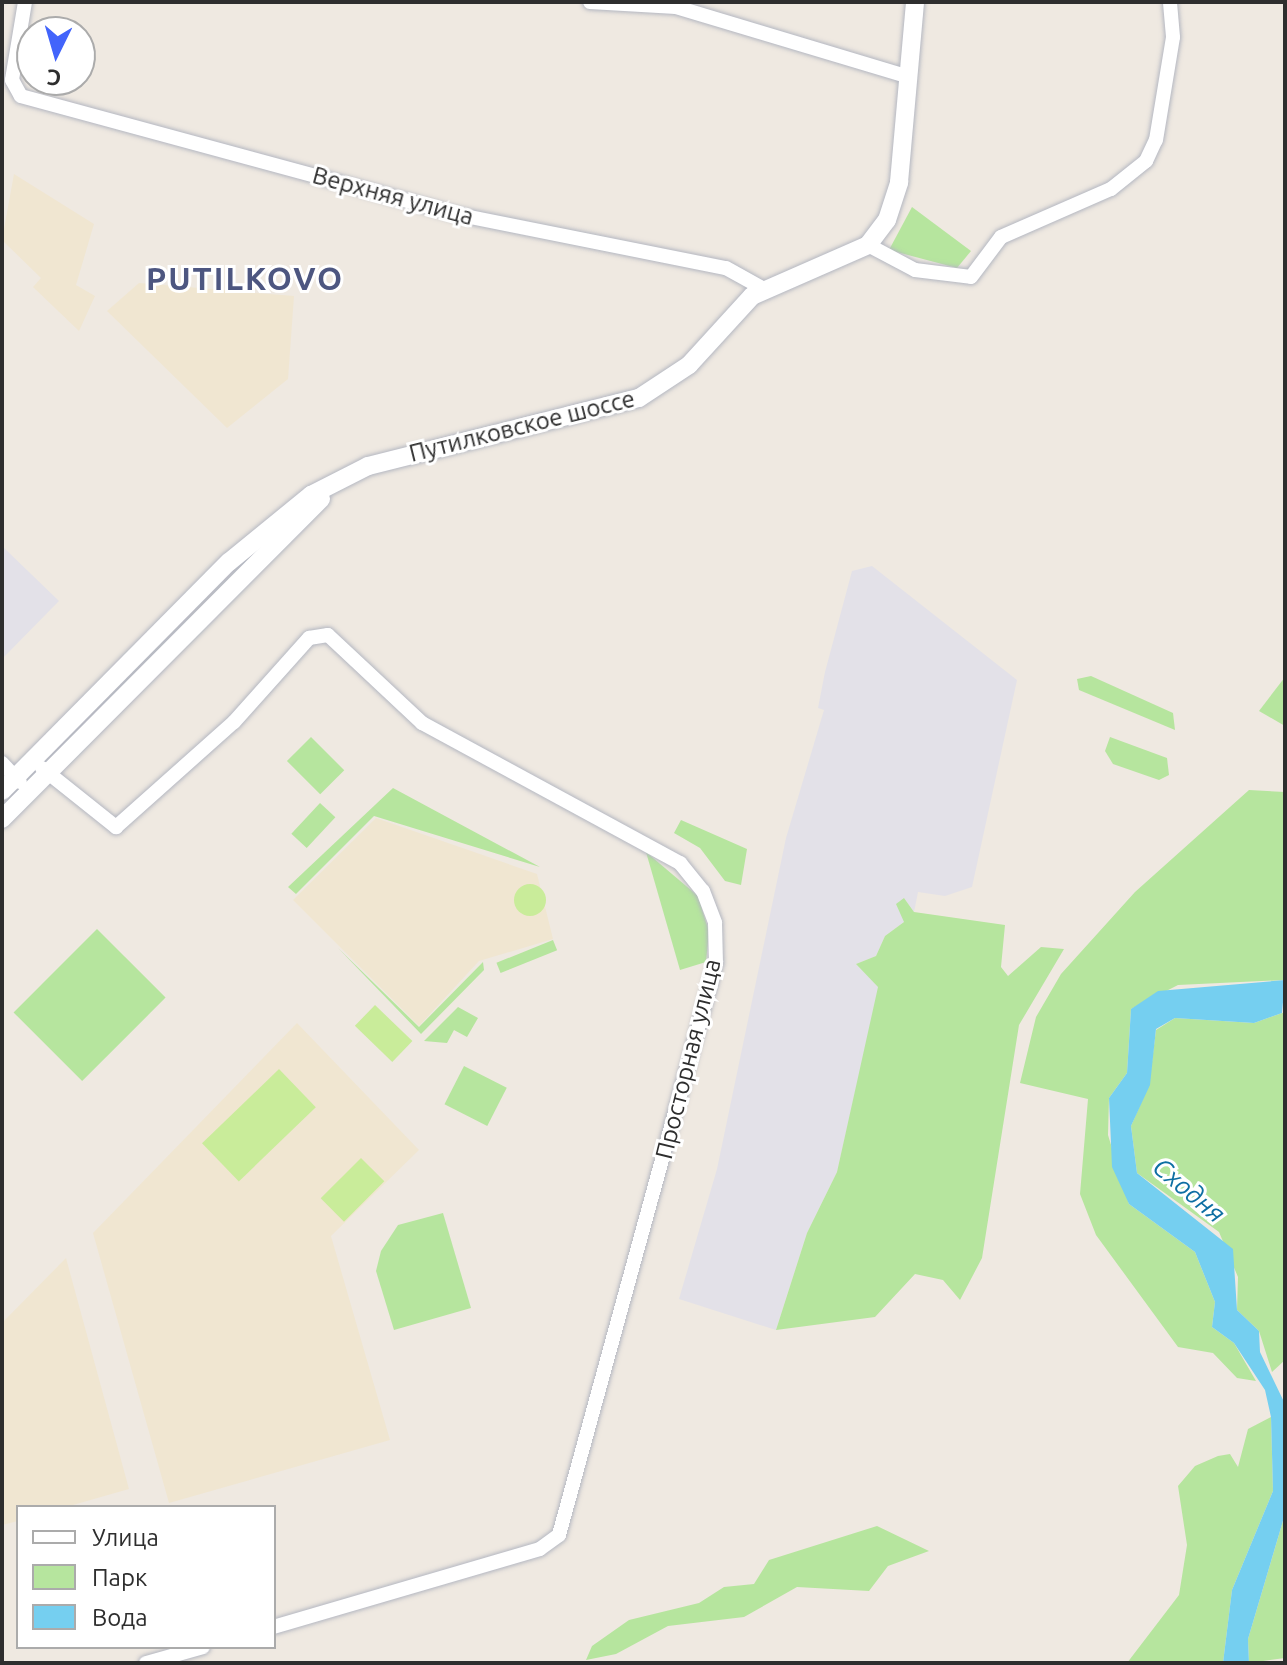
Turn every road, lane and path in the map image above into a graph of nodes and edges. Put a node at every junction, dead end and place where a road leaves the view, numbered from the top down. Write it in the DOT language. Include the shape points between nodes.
graph roads {
  1 [pos="25,2"];
  2 [pos="590,2"];
  3 [pos="915,2"];
  4 [pos="1170,2"];
  5 [pos="910,77"];
  6 [pos="868,245"];
  7 [pos="764,289"];
  8 [pos="354,472"];
  9 [pos="33,760"];
  10 [pos="2,763"];
  11 [pos="47,773"];
  12 [pos="9,784"];
  13 [pos="29,791"];
  14 [pos="2,819"];
  15 [pos="276,1626"];
  16 [pos="196,1649"];
  17 [pos="146,1663"];
  1 -- 7 [label="street, Верхняя улица" via="12,80 21,96 455,214 726,268"];
  2 -- 5 [label="street" via="676,7"];
  3 -- 5 [label="main road"];
  4 -- 6 [label="street" via="1166,99 1146,161 1095,200 1001,237 971,277 915,270"];
  5 -- 6 [label="main road" via="893,204"];
  6 -- 7 [label="main road, Путилковское шоссе"];
  7 -- 8 [label="main road, Путилковское шоссе" via="689,365 639,398"];
  8 -- 9 [label="main road, Путилковское шоссе" via="265,530"];
  8 -- 11 [label="main road, Путилковское шоссе"];
  9 -- 11 [label="street, Просторная улица"];
  9 -- 12 [label="main road, Путилковское шоссе"];
  10 -- 12 [label="street"];
  11 -- 13 [label="main road, Путилковское шоссе"];
  11 -- 15 [label="street, Просторная улица" via="116,827 234,722 309,638 328,635 422,723 680,863 703,891 715,923 716,963 559,1535 540,1549"];
  12 -- 13 [label="street"];
  13 -- 14 [label="main road, Путилковское шоссе"];
  16 -- 17 [label="street"];
}
